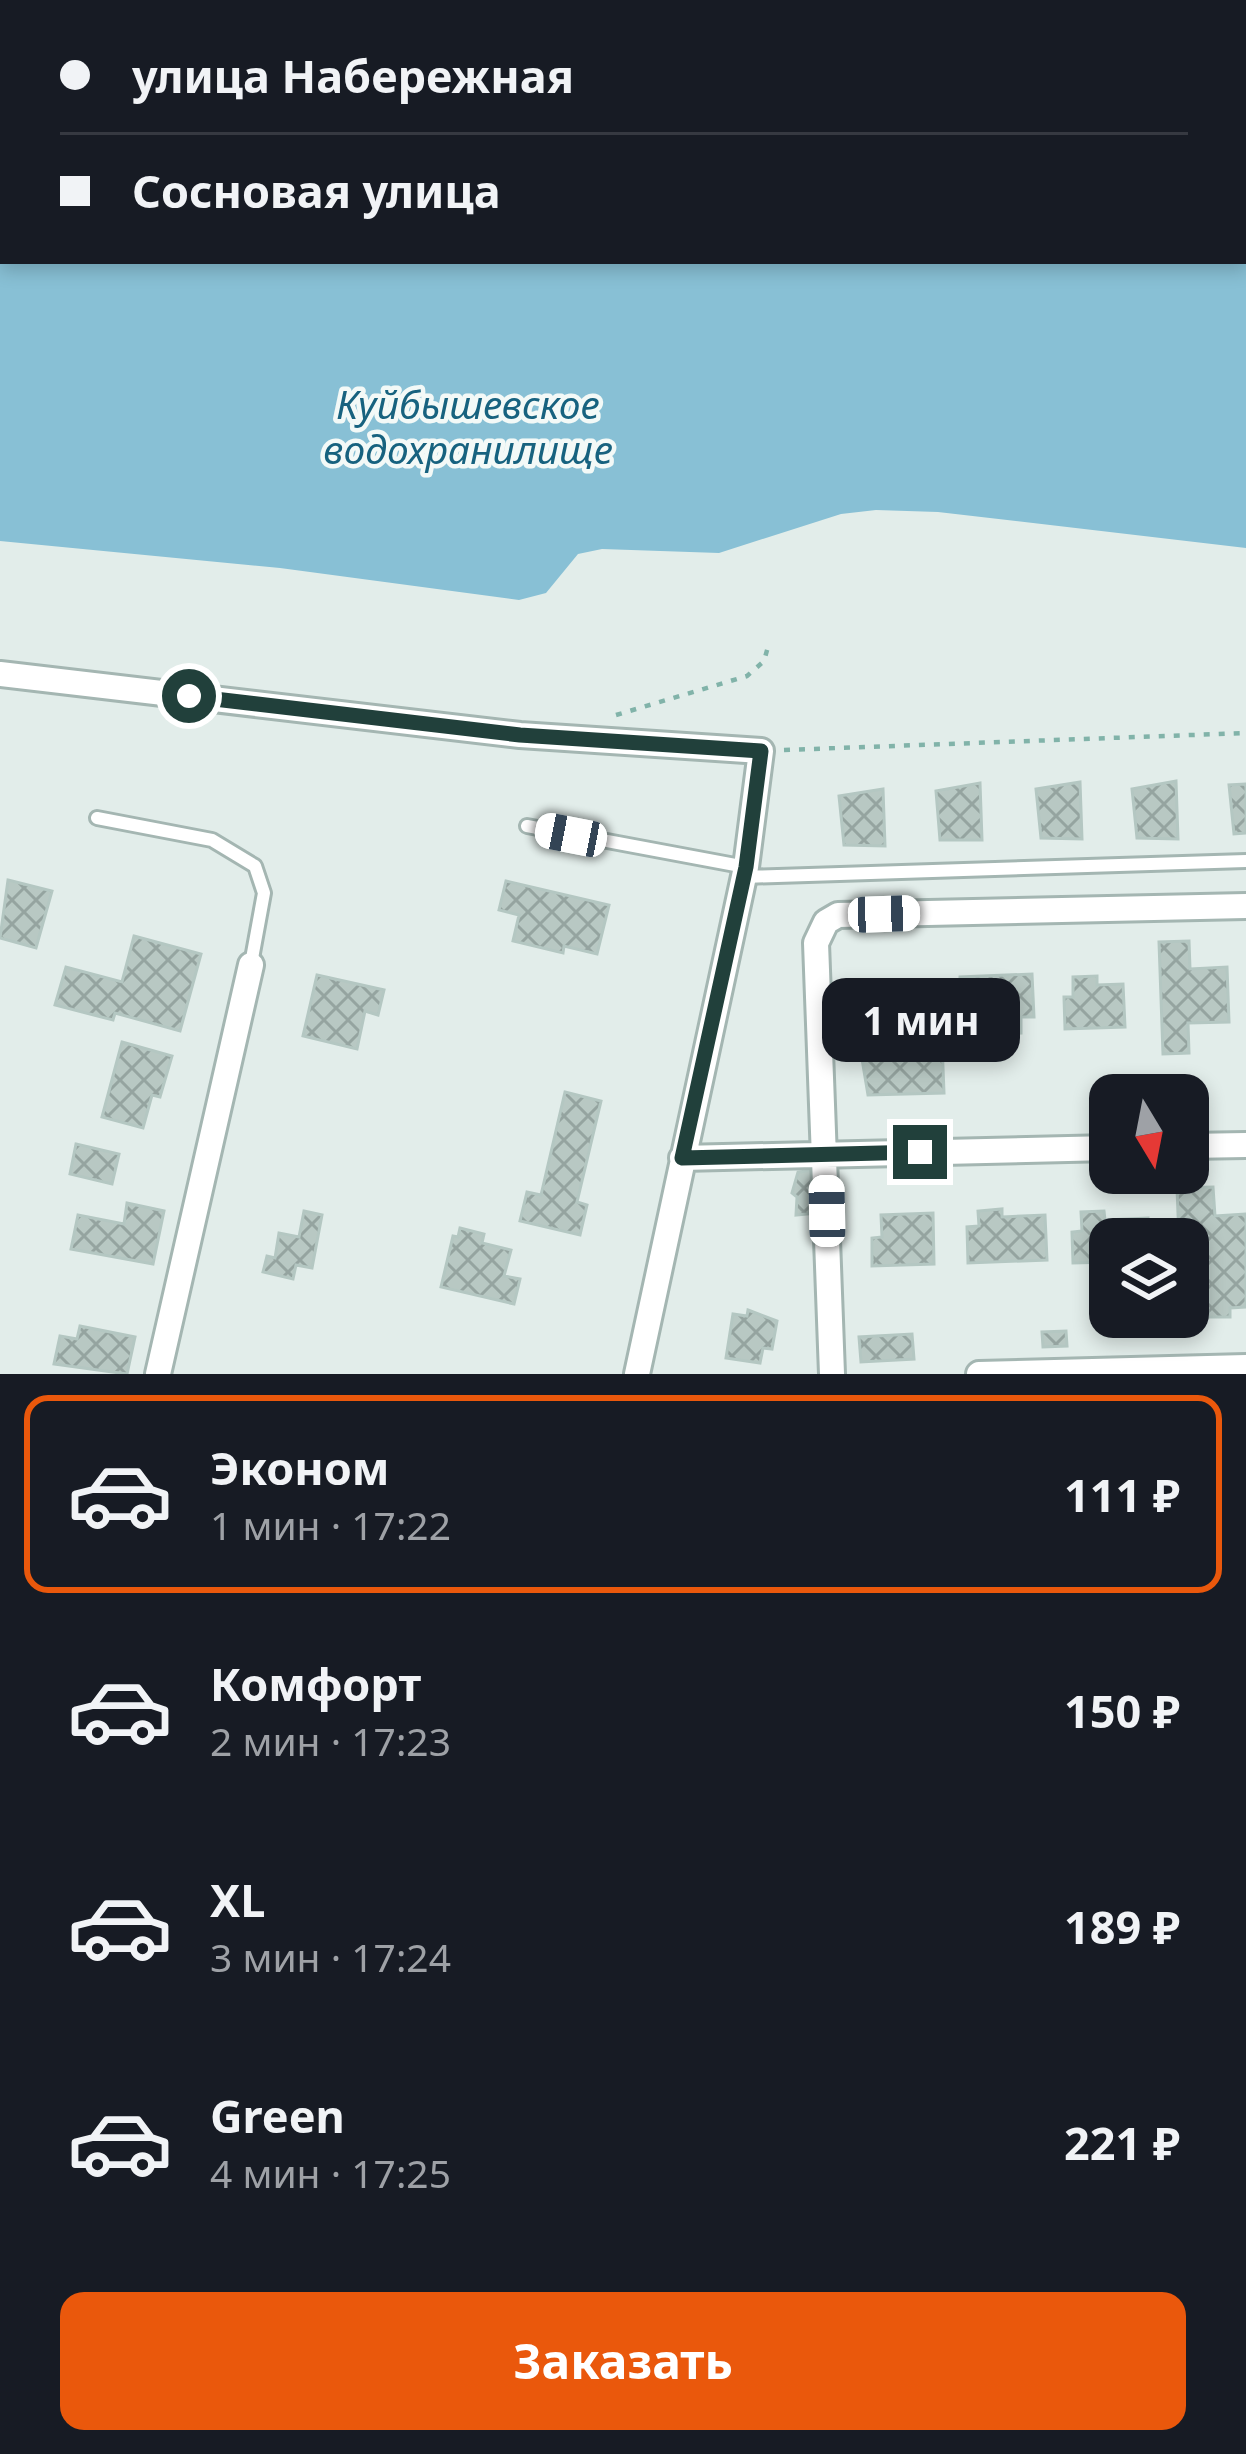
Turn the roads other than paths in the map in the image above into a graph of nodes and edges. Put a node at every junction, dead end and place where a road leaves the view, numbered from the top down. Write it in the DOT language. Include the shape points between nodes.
graph roads {
  1 [pos="0,674"];
  2 [pos="97,818"];
  3 [pos="527,826"];
  4 [pos="1246,861"];
  5 [pos="745,872"];
  6 [pos="1246,906"];
  7 [pos="251,965"];
  8 [pos="1246,1144"];
  9 [pos="1209,1145"];
  10 [pos="1089,1149"];
  11 [pos="682,1158"];
  12 [pos="826,1162"];
  13 [pos="1246,1366"];
  14 [pos="158,1374"];
  15 [pos="637,1374"];
  16 [pos="832,1374"];
  17 [pos="979,1374"];
  1 -- 5 [label="street" via="582,739 761,751"];
  2 -- 7 [label="lane" via="212,840 255,866 264,893"];
  3 -- 5 [label="lane"];
  4 -- 5 [label="lane"];
  5 -- 11 [label="street"];
  6 -- 12 [label="street" via="838,915 826,922 816,943"];
  7 -- 14 [label="street"];
  8 -- 9 [label="street"];
  10 -- 12 [label="street"];
  11 -- 12 [label="street"];
  11 -- 15 [label="street"];
  12 -- 16 [label="street"];
  13 -- 17 [label="street"];
}
